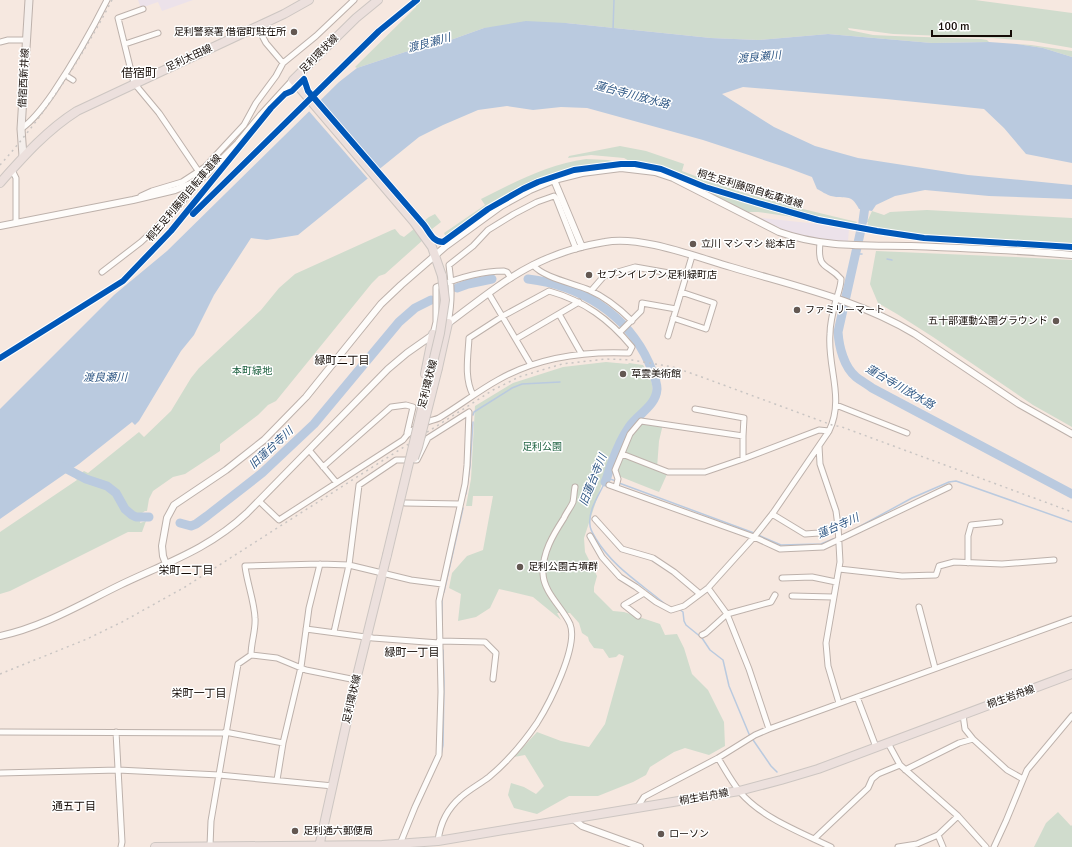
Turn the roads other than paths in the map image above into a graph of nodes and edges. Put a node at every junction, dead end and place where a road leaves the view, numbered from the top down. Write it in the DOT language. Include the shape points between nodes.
graph roads {
  1 [pos="29,0"];
  2 [pos="107,0"];
  3 [pos="309,0"];
  4 [pos="354,0"];
  5 [pos="378,0"];
  6 [pos="143,9"];
  7 [pos="257,26"];
  8 [pos="158,33"];
  9 [pos="26,40"];
  10 [pos="0,42"];
  11 [pos="124,44"];
  12 [pos="283,63"];
  13 [pos="65,75"];
  14 [pos="73,80"];
  15 [pos="293,80"];
  16 [pos="134,83"];
  17 [pos="21,129"];
  18 [pos="23,156"];
  19 [pos="12,170"];
  20 [pos="199,172"];
  21 [pos="554,180"];
  22 [pos="0,183"];
  23 [pos="189,184"];
  24 [pos="133,200"];
  25 [pos="16,223"];
  26 [pos="0,226"];
  27 [pos="820,243"];
  28 [pos="579,248"];
  29 [pos="433,251"];
  30 [pos="1072,255"];
  31 [pos="692,256"];
  32 [pos="533,265"];
  33 [pos="102,272"];
  34 [pos="686,276"];
  35 [pos="511,278"];
  36 [pos="451,281"];
  37 [pos="591,291"];
  38 [pos="681,292"];
  39 [pos="490,294"];
  40 [pos="839,299"];
  41 [pos="579,302"];
  42 [pos="676,310"];
  43 [pos="559,314"];
  44 [pos="503,316"];
  45 [pos="673,318"];
  46 [pos="631,322"];
  47 [pos="448,323"];
  48 [pos="621,331"];
  49 [pos="433,334"];
  50 [pos="668,336"];
  51 [pos="516,339"];
  52 [pos="581,353"];
  53 [pos="531,365"];
  54 [pos="473,395"];
  55 [pos="836,405"];
  56 [pos="695,409"];
  57 [pos="829,431"];
  58 [pos="407,433"];
  59 [pos="907,433"];
  60 [pos="1072,434"];
  61 [pos="743,436"];
  62 [pos="819,446"];
  63 [pos="309,450"];
  64 [pos="622,454"];
  65 [pos="744,459"];
  66 [pos="323,467"];
  67 [pos="407,470"];
  68 [pos="336,482"];
  69 [pos="609,485"];
  70 [pos="575,487"];
  71 [pos="616,487"];
  72 [pos="949,487"];
  73 [pos="259,501"];
  74 [pos="405,503"];
  75 [pos="460,504"];
  76 [pos="772,514"];
  77 [pos="595,519"];
  78 [pos="1000,522"];
  79 [pos="838,528"];
  80 [pos="590,536"];
  81 [pos="754,537"];
  82 [pos="839,541"];
  83 [pos="1054,560"];
  84 [pos="968,563"];
  85 [pos="166,564"];
  86 [pos="320,564"];
  87 [pos="350,565"];
  88 [pos="839,569"];
  89 [pos="382,574"];
  90 [pos="782,578"];
  91 [pos="836,582"];
  92 [pos="442,584"];
  93 [pos="708,588"];
  94 [pos="644,593"];
  95 [pos="700,594"];
  96 [pos="775,595"];
  97 [pos="792,596"];
  98 [pos="833,597"];
  99 [pos="919,608"];
  100 [pos="727,614"];
  101 [pos="638,616"];
  102 [pos="1072,618"];
  103 [pos="306,629"];
  104 [pos="334,632"];
  105 [pos="702,635"];
  106 [pos="0,636"];
  107 [pos="367,637"];
  108 [pos="441,642"];
  109 [pos="251,655"];
  110 [pos="302,667"];
  111 [pos="935,668"];
  112 [pos="1072,674"];
  113 [pos="493,679"];
  114 [pos="356,680"];
  115 [pos="857,697"];
  116 [pos="839,703"];
  117 [pos="963,715"];
  118 [pos="1072,716"];
  119 [pos="768,729"];
  120 [pos="0,732"];
  121 [pos="116,732"];
  122 [pos="225,732"];
  123 [pos="973,739"];
  124 [pos="283,743"];
  125 [pos="888,743"];
  126 [pos="876,747"];
  127 [pos="718,758"];
  128 [pos="900,765"];
  129 [pos="118,770"];
  130 [pos="905,770"];
  131 [pos="0,773"];
  132 [pos="219,775"];
  133 [pos="1023,779"];
  134 [pos="277,780"];
  135 [pos="333,786"];
  136 [pos="739,791"];
  137 [pos="637,808"];
  138 [pos="958,816"];
  139 [pos="572,818"];
  140 [pos="938,836"];
  141 [pos="814,839"];
  142 [pos="438,841"];
  143 [pos="400,844"];
  144 [pos="631,845"];
  145 [pos="210,846"];
  146 [pos="244,846"];
  147 [pos="319,846"];
  148 [pos="382,846"];
  149 [pos="121,847"];
  150 [pos="155,847"];
  151 [pos="640,847"];
  152 [pos="831,847"];
  153 [pos="898,847"];
  154 [pos="943,847"];
  155 [pos="986,847"];
  156 [pos="994,847"];
  1 -- 9 [label="main road, 借宿西新井線"];
  2 -- 13 [label="street"];
  3 -- 7 [label="main road, 足利太田線"];
  4 -- 12 [label="street"];
  5 -- 15 [label="main road, 足利環状線"];
  6 -- 11 [label="street" via="118,18"];
  7 -- 12 [label="street" via="266,43"];
  7 -- 16 [label="main road, 足利太田線"];
  8 -- 11 [label="street"];
  9 -- 10 [label="street"];
  9 -- 17 [label="main road, 借宿西新井線"];
  11 -- 16 [label="street"];
  12 -- 20 [label="street" via="244,125"];
  13 -- 14 [label="street"];
  13 -- 17 [label="street" via="33,119"];
  15 -- 23 [label="street" via="215,167"];
  15 -- 29 [label="main road, 足利環状線" via="414,222"];
  16 -- 18 [label="main road, 足利太田線" via="66,118"];
  16 -- 20 [label="street" via="160,113"];
  17 -- 18 [label="main road, 借宿西新井線"];
  18 -- 19 [label="main road, 足利太田線"];
  19 -- 22 [label="main road, 足利太田線"];
  19 -- 25 [label="street" via="16,178"];
  20 -- 24 [label="street" via="182,182"];
  21 -- 27 [label="street" via="621,168 655,172 673,178 779,232"];
  21 -- 28 [label="street"];
  21 -- 29 [label="street" via="501,206"];
  23 -- 24 [label="street"];
  23 -- 33 [label="street" via="188,193 182,203 141,242"];
  24 -- 25 [label="street"];
  25 -- 26 [label="street"];
  27 -- 30 [label="street"];
  27 -- 40 [label="street" via="821,261 841,279"];
  28 -- 31 [label="street" via="606,242 635,241"];
  28 -- 32 [label="street"];
  28 -- 36 [label="street" via="556,198 552,196 514,214 485,232 473,246 449,265"];
  29 -- 67 [label="main road, 足利環状線, bridge" via="442,276 445,300 443,320"];
  29 -- 85 [label="street" via="381,304 306,397 264,440 245,456 174,504 167,518 162,546"];
  31 -- 34 [label="street"];
  31 -- 40 [label="street"];
  32 -- 35 [label="street"];
  32 -- 37 [label="street" via="542,273"];
  34 -- 37 [label="street" via="634,267 604,276"];
  34 -- 38 [label="street"];
  35 -- 36 [label="street" via="507,272 496,271"];
  35 -- 39 [label="street"];
  36 -- 47 [label="street" via="451,310"];
  36 -- 49 [label="street" via="436,287 436,322"];
  37 -- 46 [label="street" via="619,308"];
  38 -- 42 [label="street"];
  38 -- 45 [label="street" via="714,303 706,329"];
  39 -- 44 [label="street"];
  39 -- 47 [label="street"];
  40 -- 55 [label="street" via="830,332 829,347"];
  40 -- 60 [label="street" via="898,324 1019,404"];
  41 -- 43 [label="street"];
  41 -- 44 [label="street" via="549,291"];
  41 -- 48 [label="street"];
  42 -- 45 [label="street"];
  42 -- 46 [label="street" via="642,303 641,311"];
  43 -- 51 [label="street"];
  43 -- 52 [label="street"];
  44 -- 51 [label="street"];
  44 -- 54 [label="street" via="469,338 468,380"];
  45 -- 50 [label="street"];
  46 -- 48 [label="street"];
  47 -- 49 [label="street"];
  47 -- 67 [label="main road, bridge" via="418,447"];
  48 -- 52 [label="street" via="632,347 629,353"];
  49 -- 63 [label="street" via="388,369"];
  49 -- 67 [label="main road" via="406,453"];
  51 -- 53 [label="street"];
  52 -- 53 [label="street"];
  53 -- 54 [label="street" via="499,379"];
  54 -- 58 [label="street" via="438,418 423,423"];
  55 -- 57 [label="street"];
  55 -- 59 [label="street"];
  56 -- 61 [label="street" via="744,418"];
  57 -- 62 [label="street"];
  57 -- 65 [label="street" via="820,430"];
  58 -- 66 [label="street" via="413,407 391,407"];
  58 -- 68 [label="street" via="403,440"];
  61 -- 64 [label="street" via="641,421 630,434"];
  61 -- 65 [label="street"];
  62 -- 76 [label="street"];
  62 -- 79 [label="street" via="820,464 836,510"];
  63 -- 66 [label="street"];
  63 -- 73 [label="street"];
  64 -- 65 [label="street" via="668,472 705,472"];
  64 -- 71 [label="street" via="615,470 618,479"];
  66 -- 68 [label="street"];
  67 -- 89 [label="main road, 足利環状線, bridge"];
  68 -- 73 [label="street" via="279,520"];
  69 -- 71 [label="street"];
  70 -- 142 [label="street" via="573,502 546,551 543,575 573,633 570,651 560,677 536,723 507,760 461,797 447,814"];
  71 -- 81 [label="street"];
  72 -- 82 [label="street"];
  73 -- 85 [label="street" via="223,534 197,550"];
  74 -- 75 [label="street"];
  75 -- 87 [label="street" via="467,465 470,412 428,438 416,460 396,460 359,485"];
  75 -- 92 [label="street"];
  76 -- 79 [label="street" via="805,534"];
  76 -- 81 [label="street"];
  77 -- 95 [label="street" via="622,549 653,558"];
  78 -- 84 [label="street" via="971,525 968,536"];
  79 -- 82 [label="street"];
  80 -- 94 [label="street" via="602,557 620,576"];
  81 -- 82 [label="street" via="780,549 823,547"];
  81 -- 93 [label="street"];
  82 -- 88 [label="street"];
  83 -- 84 [label="street" via="1002,564"];
  84 -- 88 [label="street" via="954,562 939,566 936,575 918,576"];
  85 -- 106 [label="street" via="50,620"];
  86 -- 87 [label="street"];
  86 -- 103 [label="street"];
  86 -- 109 [label="street" via="245,566 255,619"];
  87 -- 89 [label="street"];
  87 -- 104 [label="street"];
  88 -- 91 [label="street"];
  89 -- 92 [label="street"];
  89 -- 107 [label="main road, 足利環状線"];
  90 -- 91 [label="street" via="812,577"];
  91 -- 98 [label="street"];
  92 -- 108 [label="street" via="439,601"];
  93 -- 95 [label="street"];
  93 -- 100 [label="street"];
  94 -- 95 [label="street" via="670,610 684,606"];
  94 -- 101 [label="street" via="624,605"];
  96 -- 100 [label="street" via="771,602"];
  97 -- 98 [label="street"];
  98 -- 116 [label="street" via="826,643 828,666"];
  99 -- 111 [label="street"];
  100 -- 105 [label="street"];
  100 -- 119 [label="street"];
  102 -- 111 [label="street"];
  103 -- 104 [label="street"];
  103 -- 110 [label="street"];
  104 -- 107 [label="street"];
  107 -- 108 [label="street"];
  107 -- 114 [label="main road, 足利環状線"];
  108 -- 113 [label="street" via="485,642 496,653"];
  108 -- 143 [label="street" via="439,755"];
  109 -- 110 [label="street" via="277,658"];
  109 -- 122 [label="street" via="238,664"];
  110 -- 114 [label="street"];
  110 -- 124 [label="street"];
  111 -- 115 [label="street"];
  112 -- 117 [label="main road, 桐生岩舟線"];
  114 -- 135 [label="main road, 足利環状線"];
  115 -- 116 [label="street"];
  115 -- 126 [label="street"];
  116 -- 119 [label="street"];
  117 -- 123 [label="street" via="965,729"];
  117 -- 125 [label="main road, 桐生岩舟線"];
  118 -- 133 [label="street" via="1027,770"];
  119 -- 127 [label="street"];
  120 -- 121 [label="street"];
  121 -- 122 [label="street"];
  121 -- 129 [label="street"];
  122 -- 124 [label="street"];
  122 -- 132 [label="street"];
  123 -- 130 [label="street" via="959,743"];
  123 -- 133 [label="street" via="1007,770"];
  124 -- 134 [label="street"];
  125 -- 126 [label="main road, 桐生岩舟線"];
  125 -- 128 [label="street"];
  126 -- 136 [label="main road, 桐生岩舟線" via="798,775"];
  127 -- 136 [label="street"];
  127 -- 137 [label="street" via="644,797"];
  128 -- 130 [label="street"];
  128 -- 141 [label="street" via="872,779 868,788"];
  129 -- 131 [label="street"];
  129 -- 132 [label="street"];
  129 -- 149 [label="street"];
  130 -- 138 [label="street"];
  132 -- 134 [label="street"];
  132 -- 145 [label="street" via="211,821"];
  133 -- 156 [label="street"];
  134 -- 135 [label="street"];
  135 -- 147 [label="main road, 足利環状線"];
  136 -- 137 [label="main road, 桐生岩舟線"];
  136 -- 141 [label="street" via="755,806 783,825"];
  137 -- 139 [label="main road, 桐生岩舟線"];
  138 -- 140 [label="street"];
  138 -- 155 [label="street"];
  139 -- 142 [label="main road, 桐生岩舟線"];
  139 -- 144 [label="street" via="582,826"];
  140 -- 153 [label="street" via="917,844"];
  140 -- 154 [label="street"];
  141 -- 152 [label="street"];
  142 -- 143 [label="main road, 桐生岩舟線"];
  143 -- 148 [label="main road, 桐生岩舟線"];
  144 -- 151 [label="street"];
  145 -- 146 [label="main road, 桐生岩舟線"];
  145 -- 150 [label="main road, 桐生岩舟線"];
  146 -- 147 [label="main road, 桐生岩舟線"];
  147 -- 148 [label="main road, 桐生岩舟線"];
}
